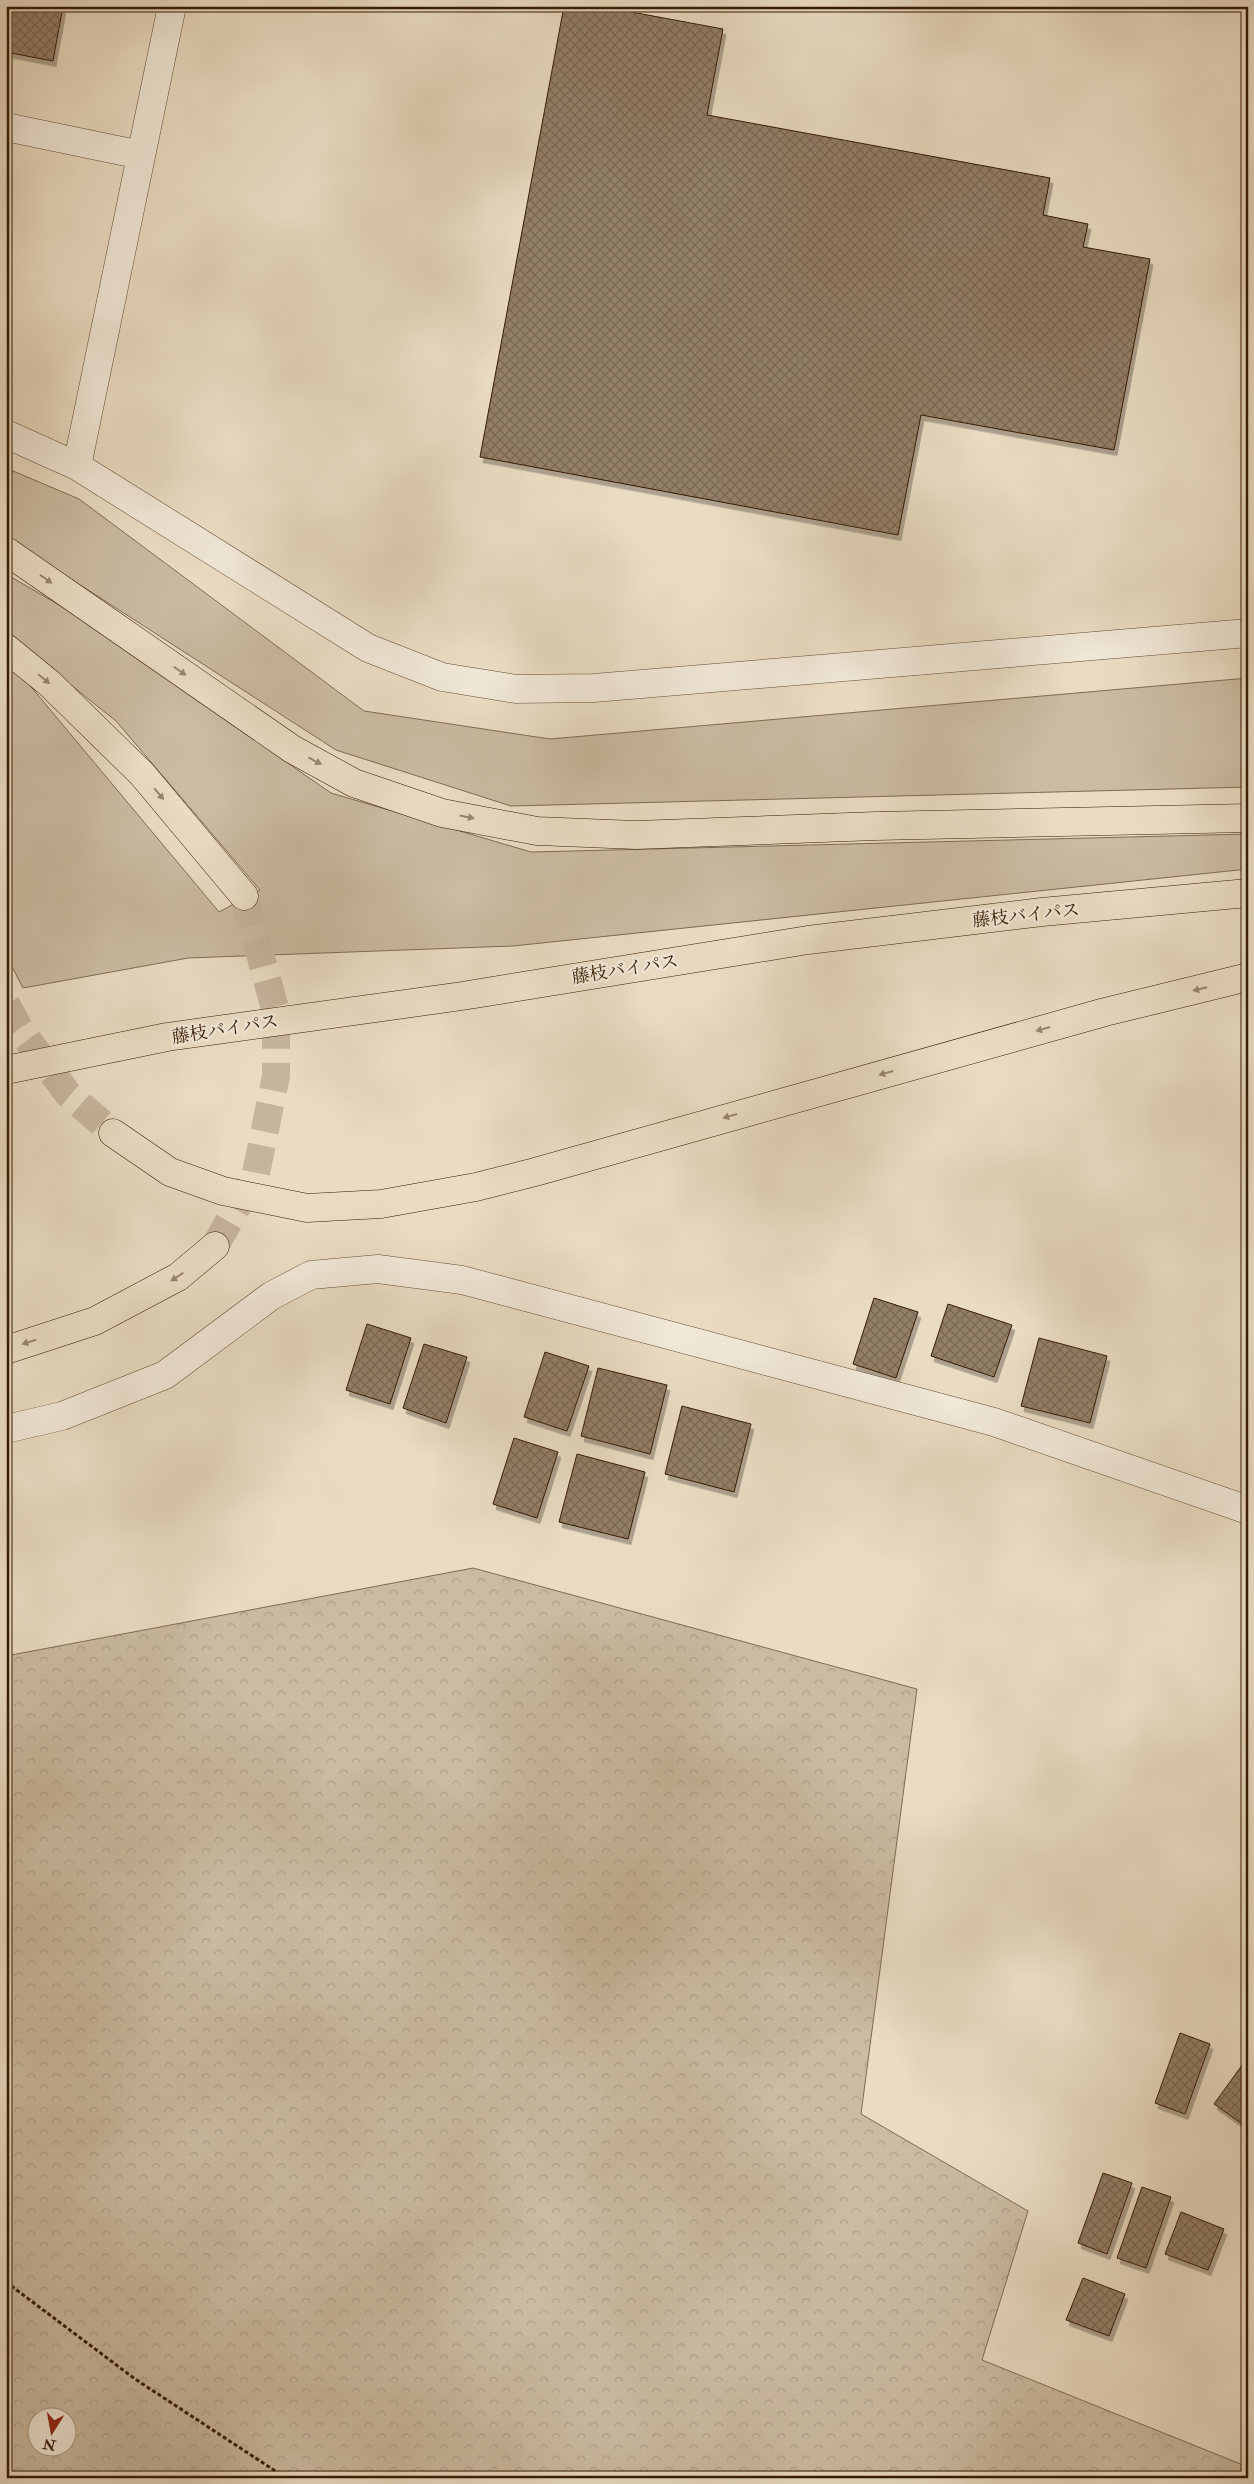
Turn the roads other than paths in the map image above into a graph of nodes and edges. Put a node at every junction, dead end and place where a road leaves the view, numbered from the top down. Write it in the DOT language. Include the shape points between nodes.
graph roads {
  1 [pos="172,6"];
  2 [pos="6,127"];
  3 [pos="141,155"];
  4 [pos="6,434"];
  5 [pos="77,466"];
  6 [pos="6,551"];
  7 [pos="1248,633"];
  8 [pos="6,648"];
  9 [pos="1248,818"];
  10 [pos="1248,894"];
  11 [pos="244,896"];
  12 [pos="1248,977"];
  13 [pos="6,1070"];
  14 [pos="113,1133"];
  15 [pos="215,1246"];
  16 [pos="6,1350"];
  17 [pos="6,1429"];
  18 [pos="1248,1510"];
  1 -- 3 [label="street"];
  2 -- 3 [label="street"];
  3 -- 5 [label="street"];
  4 -- 5 [label="street"];
  5 -- 7 [label="street" via="368,648 442,677 516,689 604,687"];
  6 -- 9 [label="highway, one-way" via="292,749 354,783 442,812 537,831 636,835"];
  8 -- 11 [label="highway, one-way" via="49,683 142,774"];
  10 -- 13 [label="highway, 藤枝バイパス" via="1042,912 808,940 462,996 168,1037"];
  12 -- 14 [label="highway, one-way" via="1105,1012 535,1172 476,1187 381,1204 307,1208 224,1192 170,1172"];
  15 -- 16 [label="highway, one-way" via="178,1277 95,1321"];
  17 -- 18 [label="street" via="62,1416 165,1375 271,1296 311,1275 378,1269 462,1280 994,1422"];
}
